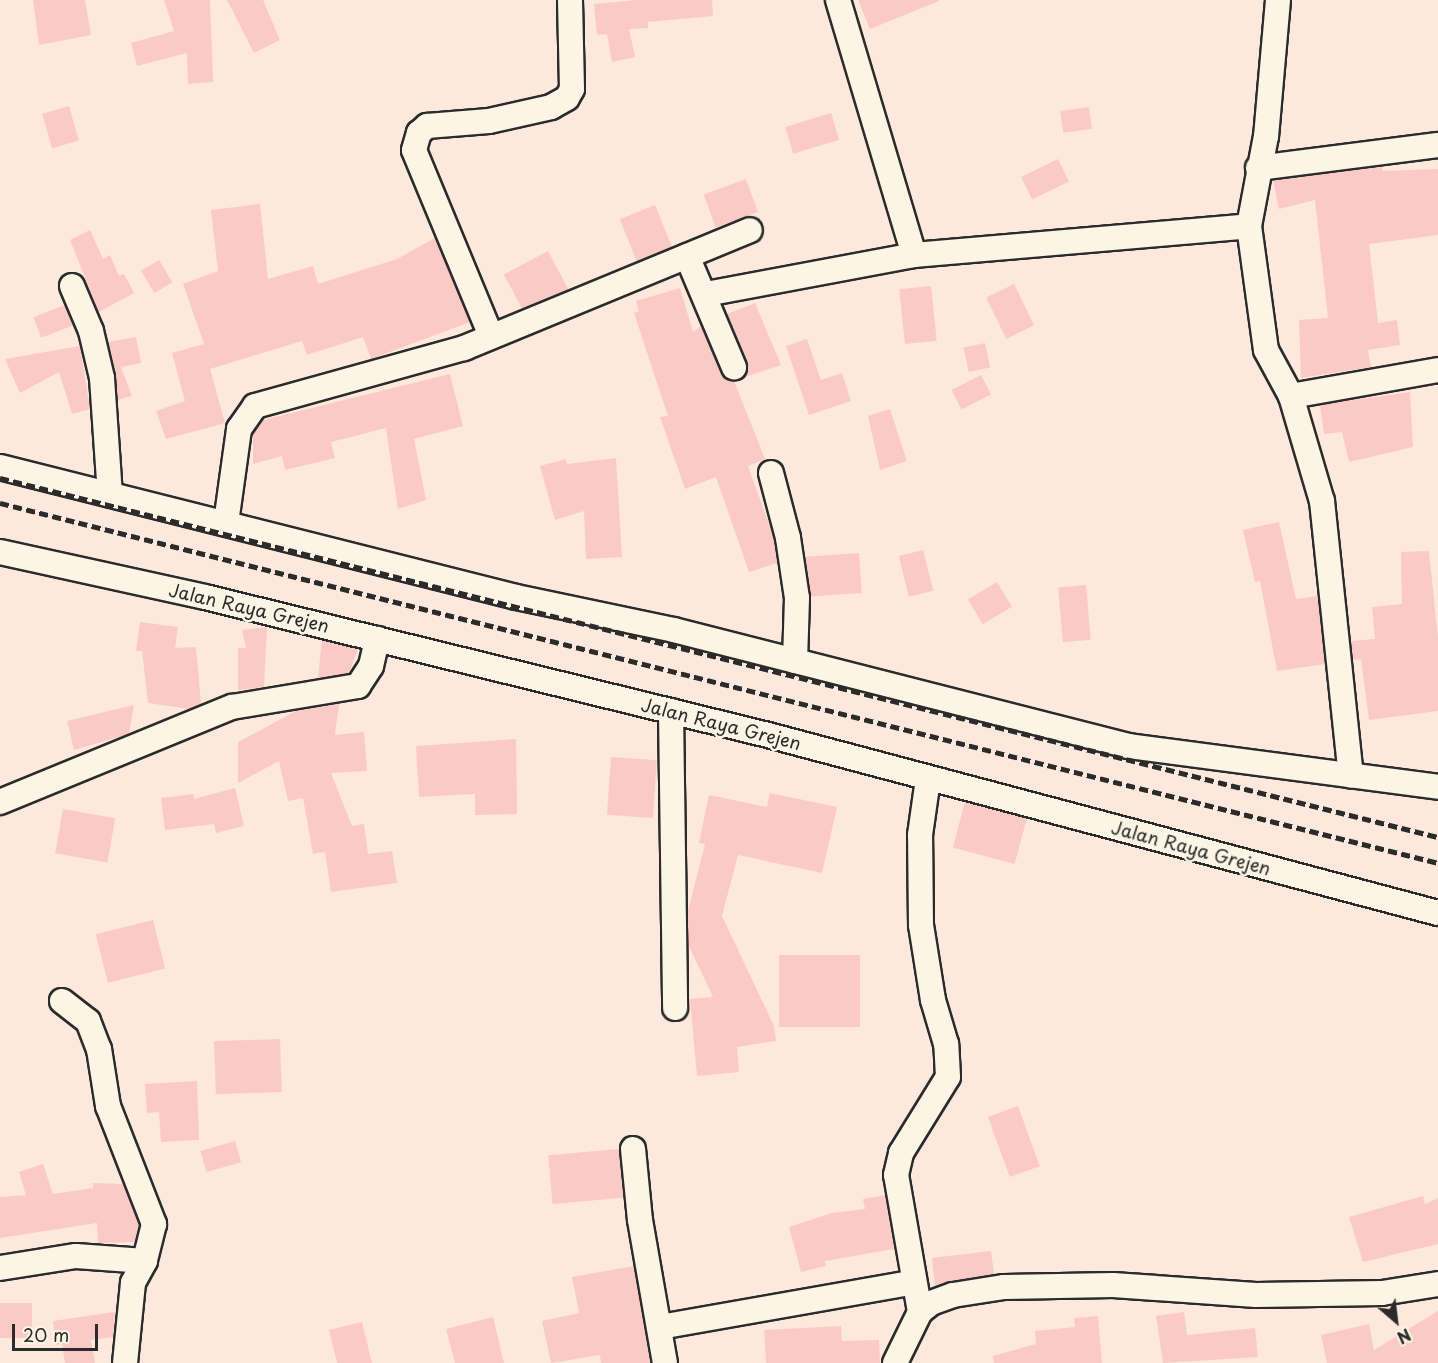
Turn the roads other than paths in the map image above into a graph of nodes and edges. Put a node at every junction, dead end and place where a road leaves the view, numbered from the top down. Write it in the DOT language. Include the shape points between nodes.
graph roads {
  1 [pos="570,0"];
  2 [pos="838,0"];
  3 [pos="1278,0"];
  4 [pos="1438,145"];
  5 [pos="1258,168"];
  6 [pos="1249,226"];
  7 [pos="750,230"];
  8 [pos="914,255"];
  9 [pos="687,256"];
  10 [pos="72,286"];
  11 [pos="706,294"];
  12 [pos="491,336"];
  13 [pos="734,367"];
  14 [pos="1438,370"];
  15 [pos="1291,396"];
  16 [pos="0,467"];
  17 [pos="771,472"];
  18 [pos="111,495"];
  19 [pos="226,523"];
  20 [pos="0,552"];
  21 [pos="377,639"];
  22 [pos="795,661"];
  23 [pos="671,711"];
  24 [pos="1352,775"];
  25 [pos="928,779"];
  26 [pos="1438,787"];
  27 [pos="0,802"];
  28 [pos="1438,913"];
  29 [pos="62,1001"];
  30 [pos="675,1008"];
  31 [pos="633,1149"];
  32 [pos="145,1261"];
  33 [pos="0,1268"];
  34 [pos="914,1282"];
  35 [pos="1438,1284"];
  36 [pos="920,1312"];
  37 [pos="660,1327"];
  38 [pos="125,1363"];
  39 [pos="665,1363"];
  40 [pos="895,1363"];
  1 -- 12 [label="street" via="572,89 567,98 551,107 489,121 427,126 419,133 414,150"];
  2 -- 8 [label="street"];
  3 -- 5 [label="street" via="1266,136"];
  4 -- 5 [label="street"];
  5 -- 6 [label="street"];
  6 -- 8 [label="street"];
  6 -- 15 [label="street" via="1266,350"];
  7 -- 9 [label="street"];
  8 -- 11 [label="street"];
  9 -- 11 [label="street"];
  9 -- 12 [label="street"];
  10 -- 18 [label="street" via="91,331 102,378"];
  11 -- 13 [label="street"];
  12 -- 19 [label="street" via="417,363 306,389 255,406 239,429"];
  14 -- 15 [label="street"];
  15 -- 24 [label="street" via="1322,501"];
  16 -- 18 [label="street"];
  17 -- 22 [label="street" via="788,538 797,598"];
  18 -- 19 [label="street"];
  19 -- 22 [label="street" via="516,597"];
  20 -- 21 [label="street, Jalan Raya Grejen"];
  21 -- 23 [label="street, Jalan Raya Grejen"];
  21 -- 27 [label="street" via="367,677 358,686 232,706"];
  22 -- 24 [label="street" via="1128,746"];
  23 -- 25 [label="street, Jalan Raya Grejen"];
  23 -- 30 [label="street"];
  24 -- 26 [label="street"];
  25 -- 28 [label="street, Jalan Raya Grejen"];
  25 -- 34 [label="street" via="920,835 921,925 933,1000 946,1044 948,1077 901,1153 896,1175"];
  29 -- 32 [label="street" via="88,1022 99,1049 108,1106 125,1159 146,1197 154,1224"];
  31 -- 37 [label="street" via="640,1220"];
  32 -- 33 [label="street" via="76,1256"];
  32 -- 38 [label="street" via="133,1283"];
  34 -- 36 [label="street"];
  34 -- 37 [label="street"];
  35 -- 36 [label="street" via="1382,1293 1256,1295 1113,1285 1025,1284 953,1295"];
  36 -- 40 [label="street"];
  37 -- 39 [label="street"];
}
